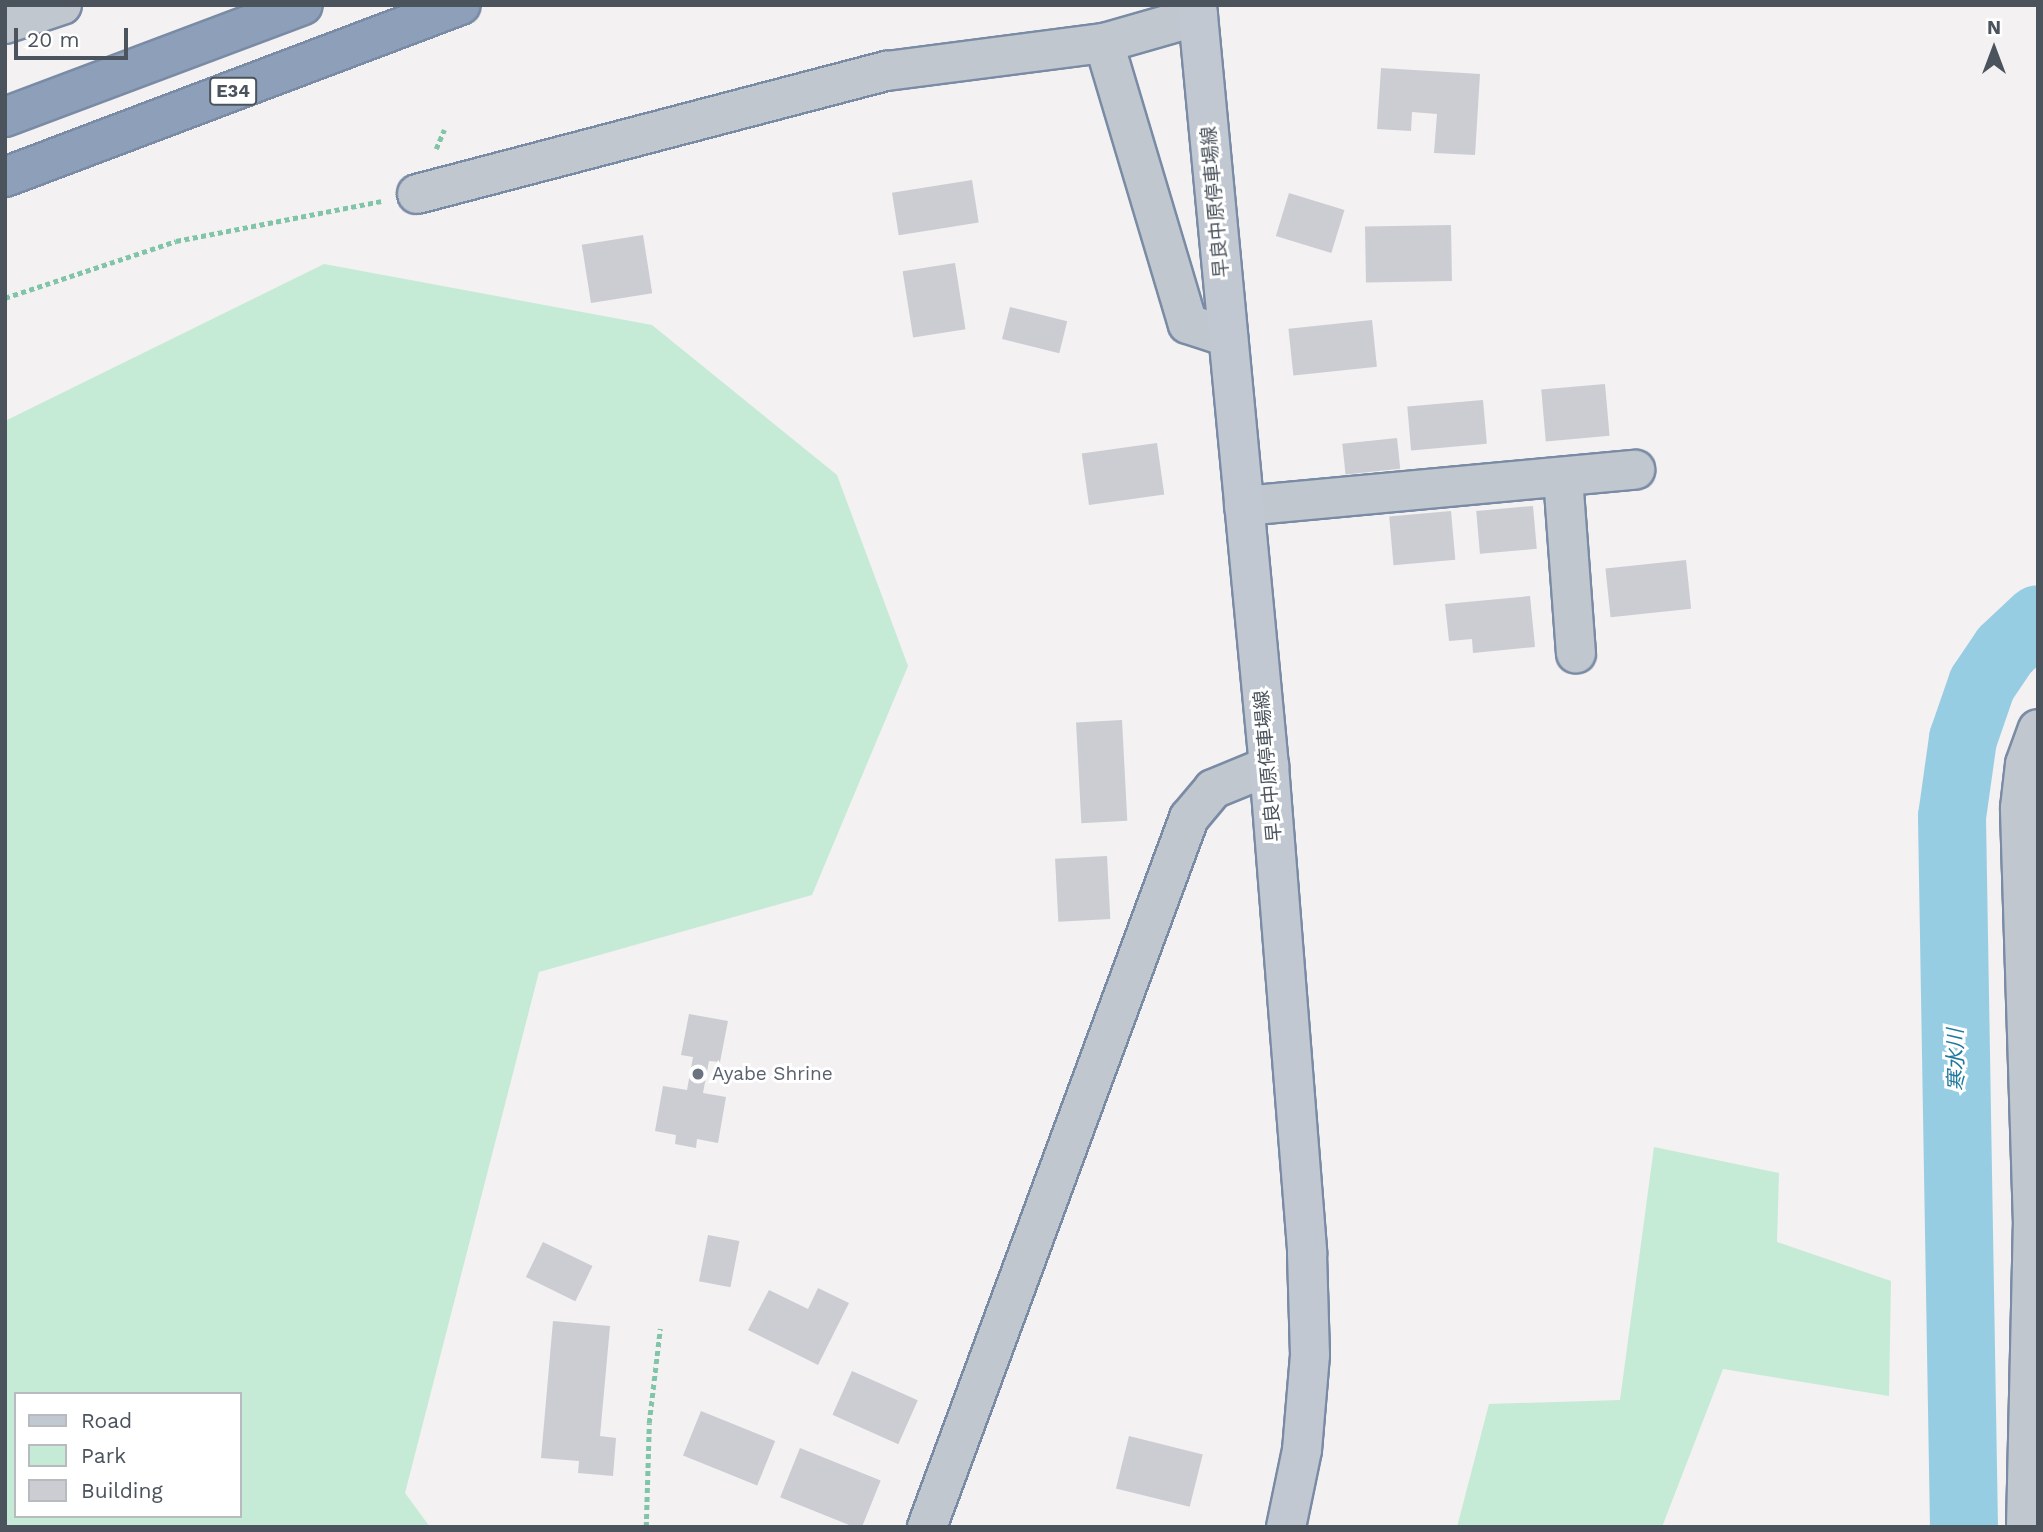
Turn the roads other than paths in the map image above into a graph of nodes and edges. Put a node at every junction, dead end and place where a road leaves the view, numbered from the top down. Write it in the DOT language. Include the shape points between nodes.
graph roads {
  1 [pos="62,5"];
  2 [pos="303,5"];
  3 [pos="461,5"];
  4 [pos="1197,10"];
  5 [pos="5,24"];
  6 [pos="1104,43"];
  7 [pos="5,117"];
  8 [pos="5,177"];
  9 [pos="417,194"];
  10 [pos="1228,337"];
  11 [pos="1635,470"];
  12 [pos="1563,477"];
  13 [pos="1244,506"];
  14 [pos="1576,654"];
  15 [pos="2038,729"];
  16 [pos="1269,766"];
  17 [pos="927,1527"];
  18 [pos="1286,1527"];
  19 [pos="2026,1527"];
  1 -- 5 [label="street"];
  2 -- 7 [label="highway"];
  3 -- 8 [label="highway, E34"];
  4 -- 6 [label="street"];
  4 -- 10 [label="main road, 早良中原停車場線"];
  6 -- 9 [label="street" via="887,71"];
  6 -- 10 [label="street" via="1188,324"];
  10 -- 13 [label="main road, 早良中原停車場線"];
  11 -- 12 [label="street"];
  12 -- 13 [label="street"];
  12 -- 14 [label="street"];
  13 -- 16 [label="main road, 早良中原停車場線"];
  15 -- 19 [label="street" via="2025,764 2020,808 2034,1225"];
  16 -- 17 [label="street" via="1213,789 1189,818"];
  16 -- 18 [label="main road, 早良中原停車場線" via="1307,1254 1310,1355 1302,1450"];
}
